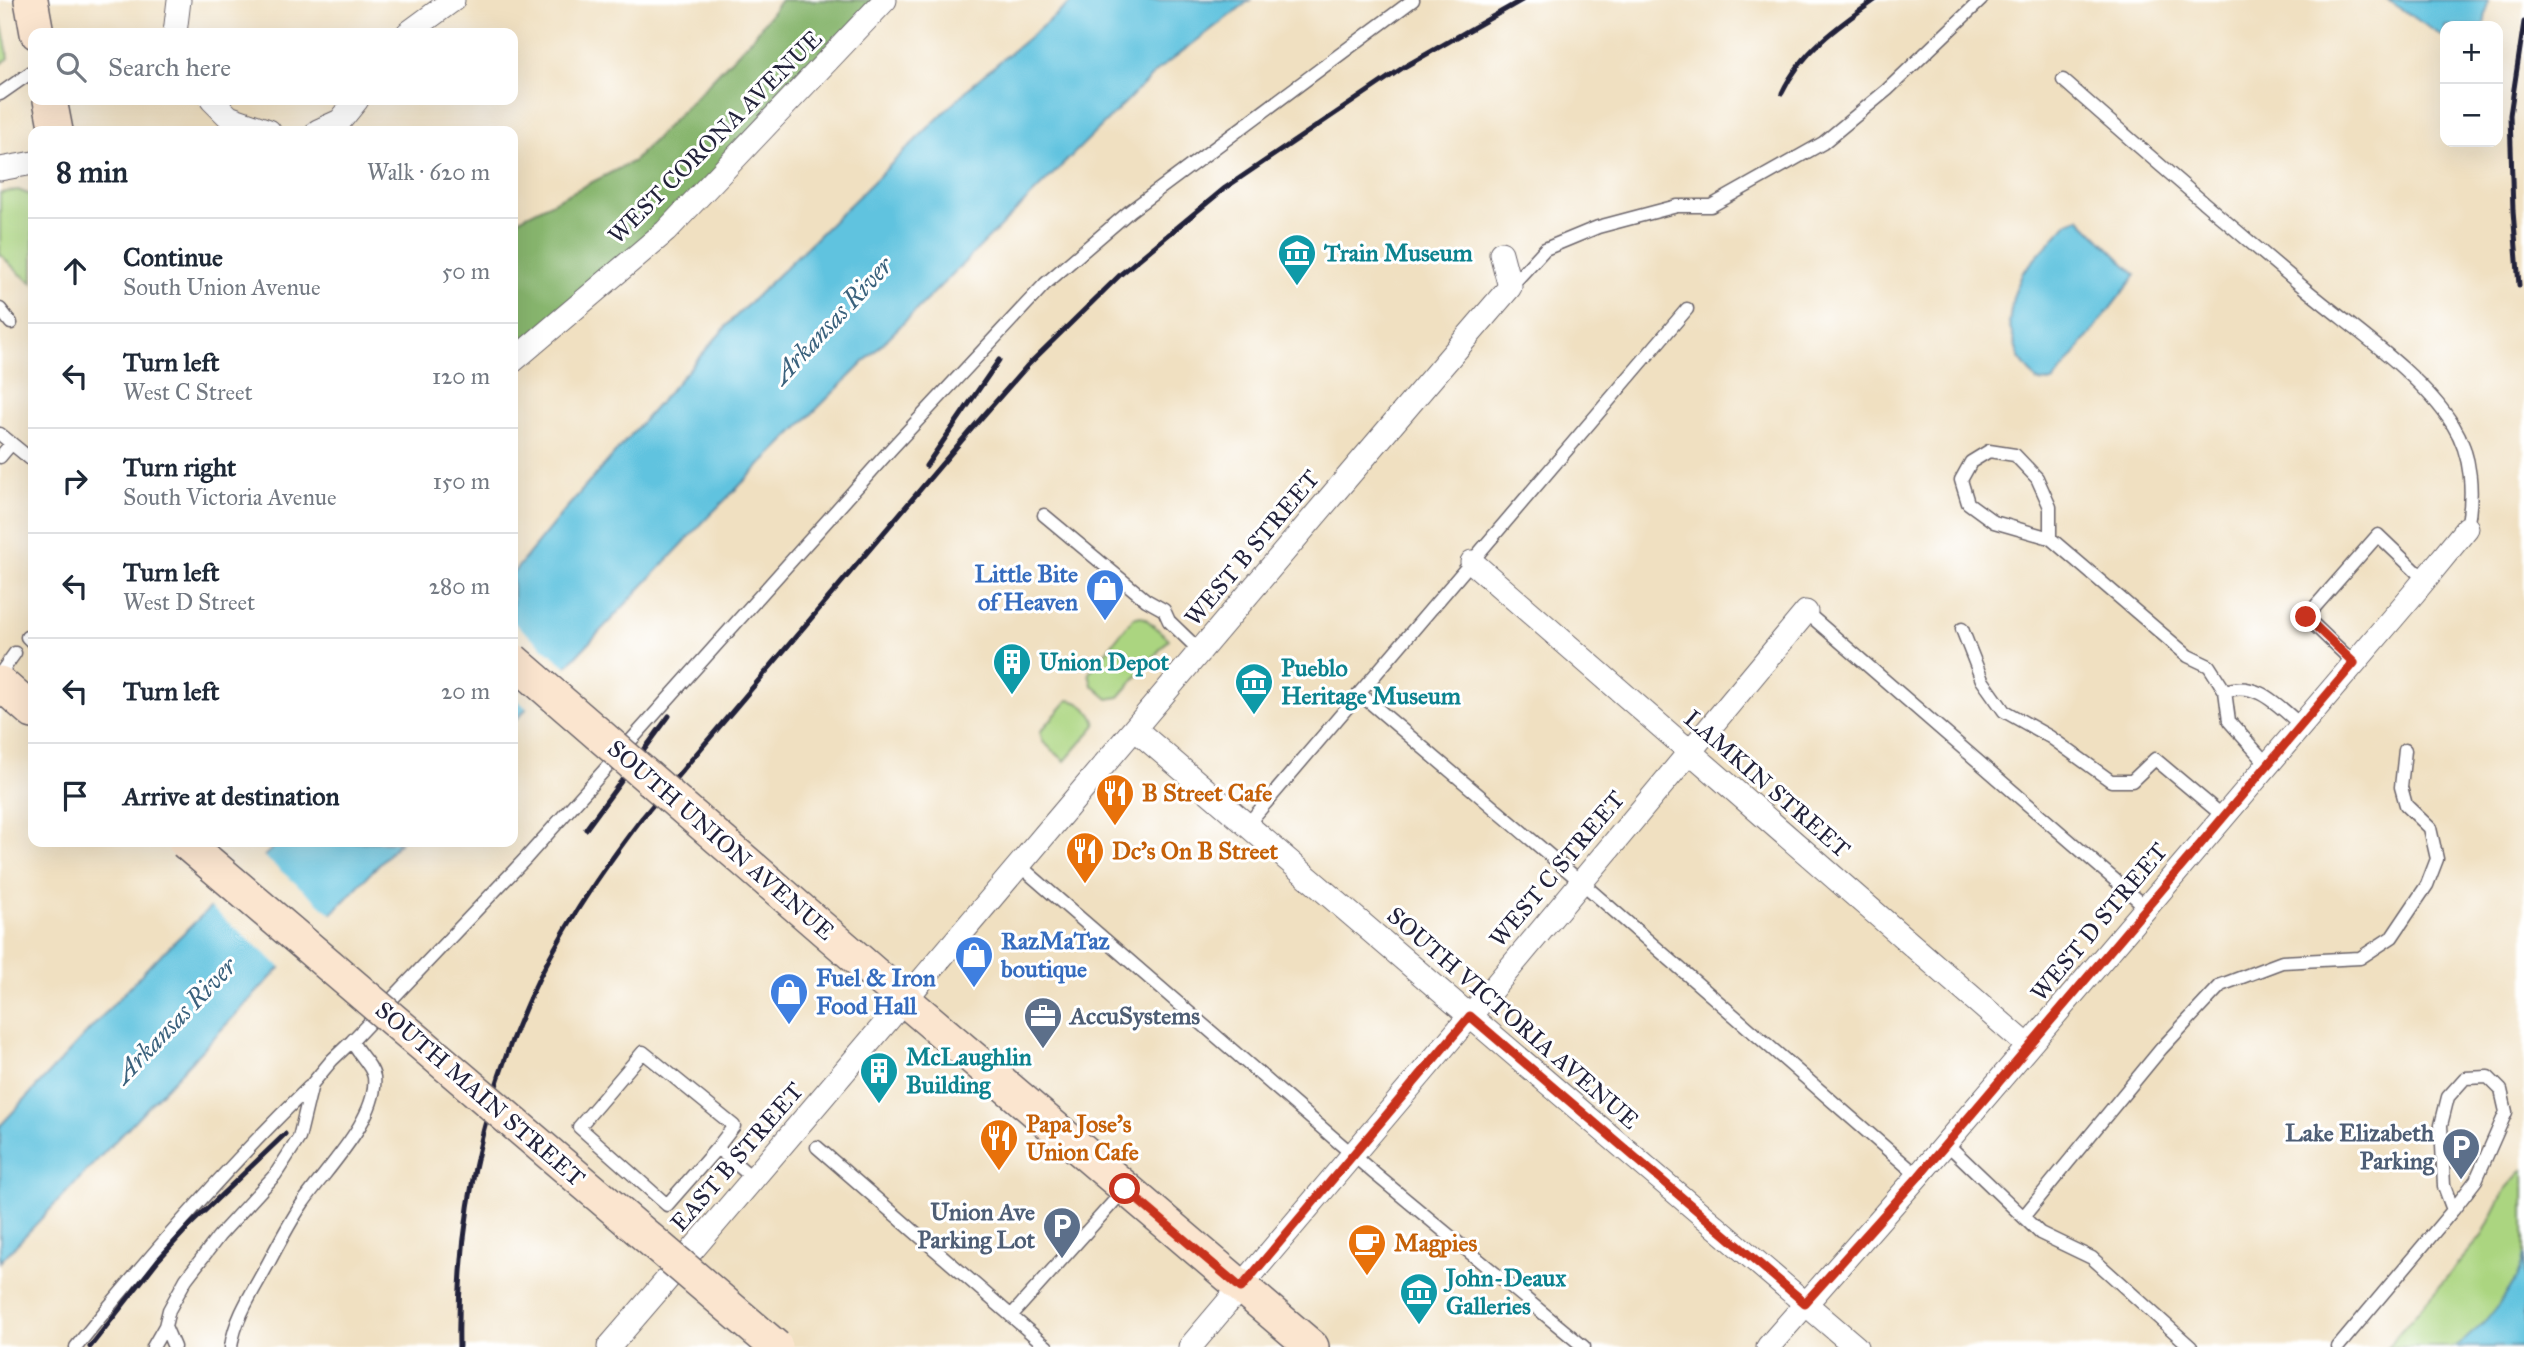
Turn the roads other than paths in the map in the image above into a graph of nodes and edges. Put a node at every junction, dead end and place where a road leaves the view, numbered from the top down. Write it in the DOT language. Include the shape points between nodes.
graph roads {
  1 [pos="31,0"];
  2 [pos="179,0"];
  3 [pos="453,0"];
  4 [pos="885,0"];
  5 [pos="1413,0"];
  6 [pos="1981,0"];
  7 [pos="429,8"];
  8 [pos="36,28"];
  9 [pos="176,28"];
  10 [pos="412,28"];
  11 [pos="28,74"];
  12 [pos="2063,80"];
  13 [pos="0,94"];
  14 [pos="51,105"];
  15 [pos="217,105"];
  16 [pos="352,105"];
  17 [pos="55,126"];
  18 [pos="255,126"];
  19 [pos="328,126"];
  20 [pos="28,164"];
  21 [pos="0,169"];
  22 [pos="1501,253"];
  23 [pos="1510,287"];
  24 [pos="0,309"];
  25 [pos="1687,309"];
  26 [pos="11,323"];
  27 [pos="518,357"];
  28 [pos="0,434"];
  29 [pos="11,444"];
  30 [pos="0,457"];
  31 [pos="28,457"];
  32 [pos="1044,515"];
  33 [pos="2467,528"];
  34 [pos="2050,538"];
  35 [pos="1472,562"];
  36 [pos="2425,580"];
  37 [pos="1806,612"];
  38 [pos="1962,629"];
  39 [pos="1200,651"];
  40 [pos="15,653"];
  41 [pos="2354,663"];
  42 [pos="518,664"];
  43 [pos="0,674"];
  44 [pos="0,683"];
  45 [pos="2225,691"];
  46 [pos="1360,694"];
  47 [pos="28,708"];
  48 [pos="2301,725"];
  49 [pos="1135,729"];
  50 [pos="2405,750"];
  51 [pos="1689,752"];
  52 [pos="2267,764"];
  53 [pos="2223,816"];
  54 [pos="1247,825"];
  55 [pos="191,847"];
  56 [pos="1019,865"];
  57 [pos="1581,882"];
  58 [pos="2146,907"];
  59 [pos="906,1002"];
  60 [pos="1470,1016"];
  61 [pos="352,1041"];
  62 [pos="2028,1046"];
  63 [pos="312,1084"];
  64 [pos="1946,1143"];
  65 [pos="717,1147"];
  66 [pos="817,1147"];
  67 [pos="1353,1154"];
  68 [pos="1919,1176"];
  69 [pos="753,1178"];
  70 [pos="1125,1189"];
  71 [pos="2453,1210"];
  72 [pos="2024,1216"];
  73 [pos="1241,1288"];
  74 [pos="1805,1303"];
  75 [pos="1011,1316"];
  76 [pos="165,1326"];
  77 [pos="76,1347"];
  78 [pos="153,1347"];
  79 [pos="174,1347"];
  80 [pos="231,1347"];
  81 [pos="609,1347"];
  82 [pos="776,1347"];
  83 [pos="1047,1347"];
  84 [pos="1189,1347"];
  85 [pos="1312,1347"];
  86 [pos="1584,1347"];
  87 [pos="1768,1347"];
  88 [pos="1856,1347"];
  89 [pos="2191,1347"];
  90 [pos="2338,1347"];
  1 -- 8 [label="street"];
  2 -- 9 [label="street"];
  3 -- 7 [label="street"];
  4 -- 27 [label="street, WEST CORONA AVENUE" via="666,230"];
  5 -- 61 [label="lane" via="1130,211 1045,284 526,858"];
  6 -- 23 [label="lane" via="1887,90 1823,143 1711,206 1677,206 1598,227 1545,249"];
  7 -- 10 [label="street"];
  11 -- 13 [label="lane"];
  12 -- 33 [label="lane" via="2418,382 2454,426 2468,460 2472,505"];
  14 -- 17 [label="street"];
  15 -- 18 [label="street" via="229,117"];
  16 -- 19 [label="street" via="340,121"];
  20 -- 21 [label="street"];
  22 -- 23 [label="street"];
  23 -- 39 [label="street, WEST B STREET"];
  24 -- 26 [label="lane"];
  25 -- 35 [label="lane"];
  28 -- 29 [label="lane"];
  29 -- 30 [label="lane"];
  29 -- 31 [label="lane"];
  32 -- 39 [label="lane" via="1164,610 1169,621"];
  33 -- 36 [label="street, WEST D STREET"];
  34 -- 34 [label="lane" via="1994,522 1968,502 1961,480 1971,462 1989,451 2014,455 2037,478 2050,506"];
  34 -- 45 [label="lane" via="2188,656 2210,666"];
  35 -- 46 [label="lane"];
  35 -- 51 [label="street, LAMKIN STREET"];
  36 -- 41 [label="street, WEST D STREET"];
  36 -- 41 [label="lane" via="2378,535 2306,617"];
  37 -- 51 [label="street, WEST C STREET"];
  37 -- 58 [label="lane"];
  38 -- 53 [label="lane" via="1982,680 2004,711 2111,781 2132,781 2155,759"];
  39 -- 49 [label="street, WEST B STREET"];
  40 -- 43 [label="lane"];
  41 -- 48 [label="street, WEST D STREET"];
  42 -- 59 [label="street, SOUTH UNION AVENUE, bridge"];
  44 -- 47 [label="street"];
  45 -- 48 [label="lane" via="2238,686 2260,691"];
  45 -- 52 [label="lane" via="2229,721"];
  46 -- 54 [label="lane"];
  46 -- 57 [label="lane"];
  48 -- 52 [label="street, WEST D STREET"];
  49 -- 54 [label="street, SOUTH VICTORIA AVENUE"];
  49 -- 56 [label="street, WEST B STREET"];
  50 -- 72 [label="lane" via="2401,787 2406,805 2430,828 2437,859 2427,885 2392,937 2360,958 2282,962 2221,985 2161,1049"];
  51 -- 57 [label="street, WEST C STREET"];
  51 -- 62 [label="street, LAMKIN STREET"];
  52 -- 53 [label="street, WEST D STREET"];
  53 -- 58 [label="street, WEST D STREET"];
  54 -- 60 [label="street, SOUTH VICTORIA AVENUE"];
  55 -- 82 [label="street, SOUTH MAIN STREET, bridge"];
  56 -- 59 [label="street, WEST B STREET"];
  56 -- 67 [label="lane"];
  57 -- 60 [label="street, WEST C STREET"];
  57 -- 68 [label="lane"];
  58 -- 62 [label="street, WEST D STREET"];
  59 -- 69 [label="street, EAST B STREET"];
  59 -- 70 [label="street, SOUTH UNION AVENUE"];
  60 -- 67 [label="street, WEST C STREET"];
  60 -- 74 [label="street, SOUTH VICTORIA AVENUE"];
  61 -- 63 [label="lane"];
  61 -- 80 [label="lane" via="374,1075 373,1098 358,1128 301,1205 246,1305"];
  62 -- 64 [label="street, WEST D STREET"];
  63 -- 76 [label="lane" via="299,1138 275,1175 187,1279"];
  63 -- 77 [label="lane" via="247,1148"];
  64 -- 68 [label="street, WEST D STREET"];
  64 -- 72 [label="lane"];
  65 -- 65 [label="lane" via="734,1126 643,1052 579,1127 667,1205"];
  65 -- 69 [label="lane"];
  66 -- 75 [label="lane"];
  67 -- 73 [label="street, WEST C STREET"];
  67 -- 86 [label="lane"];
  68 -- 74 [label="street, WEST D STREET"];
  69 -- 81 [label="street, EAST B STREET"];
  70 -- 73 [label="street, SOUTH UNION AVENUE"];
  70 -- 75 [label="lane"];
  71 -- 71 [label="lane" via="2476,1180 2506,1111 2501,1090 2488,1077 2465,1079 2448,1097 2441,1125 2442,1150 2444,1186"];
  71 -- 90 [label="lane"];
  72 -- 89 [label="lane" via="2040,1233 2092,1258"];
  73 -- 84 [label="street, WEST C STREET"];
  73 -- 85 [label="street, SOUTH UNION AVENUE"];
  74 -- 87 [label="street, WEST D STREET"];
  74 -- 88 [label="street, SOUTH VICTORIA AVENUE"];
  75 -- 83 [label="lane"];
  76 -- 78 [label="lane"];
  76 -- 79 [label="lane"];
}
